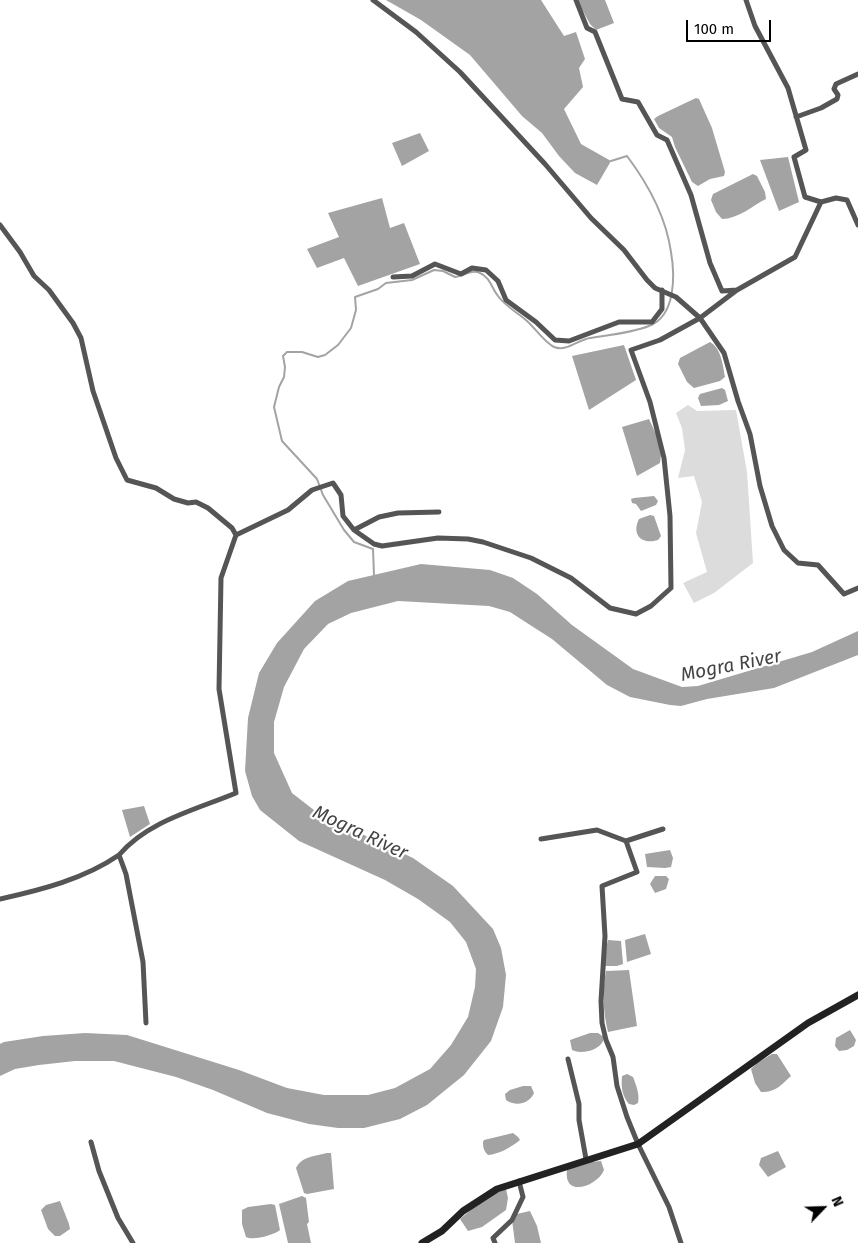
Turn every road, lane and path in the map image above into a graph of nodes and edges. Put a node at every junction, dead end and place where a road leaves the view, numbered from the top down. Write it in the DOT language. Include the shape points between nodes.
graph roads {
  1 [pos="373,0"];
  2 [pos="576,0"];
  3 [pos="746,0"];
  4 [pos="858,74"];
  5 [pos="796,117"];
  6 [pos="822,202"];
  7 [pos="0,225"];
  8 [pos="858,225"];
  9 [pos="393,278"];
  10 [pos="662,290"];
  11 [pos="737,290"];
  12 [pos="700,318"];
  13 [pos="438,512"];
  14 [pos="354,530"];
  15 [pos="236,535"];
  16 [pos="858,588"];
  17 [pos="663,829"];
  18 [pos="541,839"];
  19 [pos="626,841"];
  20 [pos="119,856"];
  21 [pos="0,899"];
  22 [pos="858,995"];
  23 [pos="146,1023"];
  24 [pos="568,1059"];
  25 [pos="91,1142"];
  26 [pos="638,1144"];
  27 [pos="586,1160"];
  28 [pos="519,1181"];
  29 [pos="133,1243"];
  30 [pos="422,1243"];
  31 [pos="495,1243"];
  32 [pos="681,1243"];
  1 -- 10 [label="street" via="416,32 460,72 591,218 624,250 646,280"];
  2 -- 11 [label="street" via="587,28 595,32 622,98 638,102 657,135 667,140 690,195 710,263 722,291"];
  3 -- 5 [label="street" via="755,26 788,88"];
  4 -- 5 [label="street" via="836,84 837,99"];
  5 -- 6 [label="street" via="806,150 794,157 798,176 805,197"];
  6 -- 8 [label="street" via="836,198 847,200"];
  6 -- 11 [label="street" via="795,257"];
  7 -- 15 [label="street" via="34,276 49,290 73,323 116,458 127,480 208,508"];
  9 -- 10 [label="street" via="412,276 436,264 461,274 472,268 486,270 498,281 506,300 555,340 569,340 619,322 652,322 662,309"];
  10 -- 12 [label="street" via="676,297"];
  11 -- 12 [label="street"];
  12 -- 14 [label="street" via="660,340 631,350 659,434 670,516 671,588 651,606 636,614 610,608 571,578 531,558 482,542 438,538 382,546"];
  12 -- 16 [label="street" via="724,353 750,434 772,526 784,550 798,563 818,565 844,594"];
  13 -- 14 [label="street" via="379,517"];
  14 -- 15 [label="street" via="343,516 341,494 333,483 312,490 288,510"];
  15 -- 20 [label="street" via="221,578 219,689 236,793 156,824"];
  17 -- 19 [label="street"];
  18 -- 19 [label="street" via="597,830"];
  19 -- 26 [label="street" via="637,872 602,886 605,936 601,1001 602,1023 613,1057 617,1086"];
  20 -- 21 [label="street" via="53,886"];
  20 -- 23 [label="street" via="126,874 144,962"];
  22 -- 26 [label="street" via="808,1023"];
  24 -- 27 [label="street" via="579,1104"];
  25 -- 29 [label="street" via="118,1218"];
  26 -- 27 [label="street"];
  26 -- 32 [label="street" via="669,1208"];
  27 -- 28 [label="street"];
  28 -- 30 [label="street" via="496,1188"];
  28 -- 31 [label="street" via="523,1197 512,1220 493,1238"];
}
